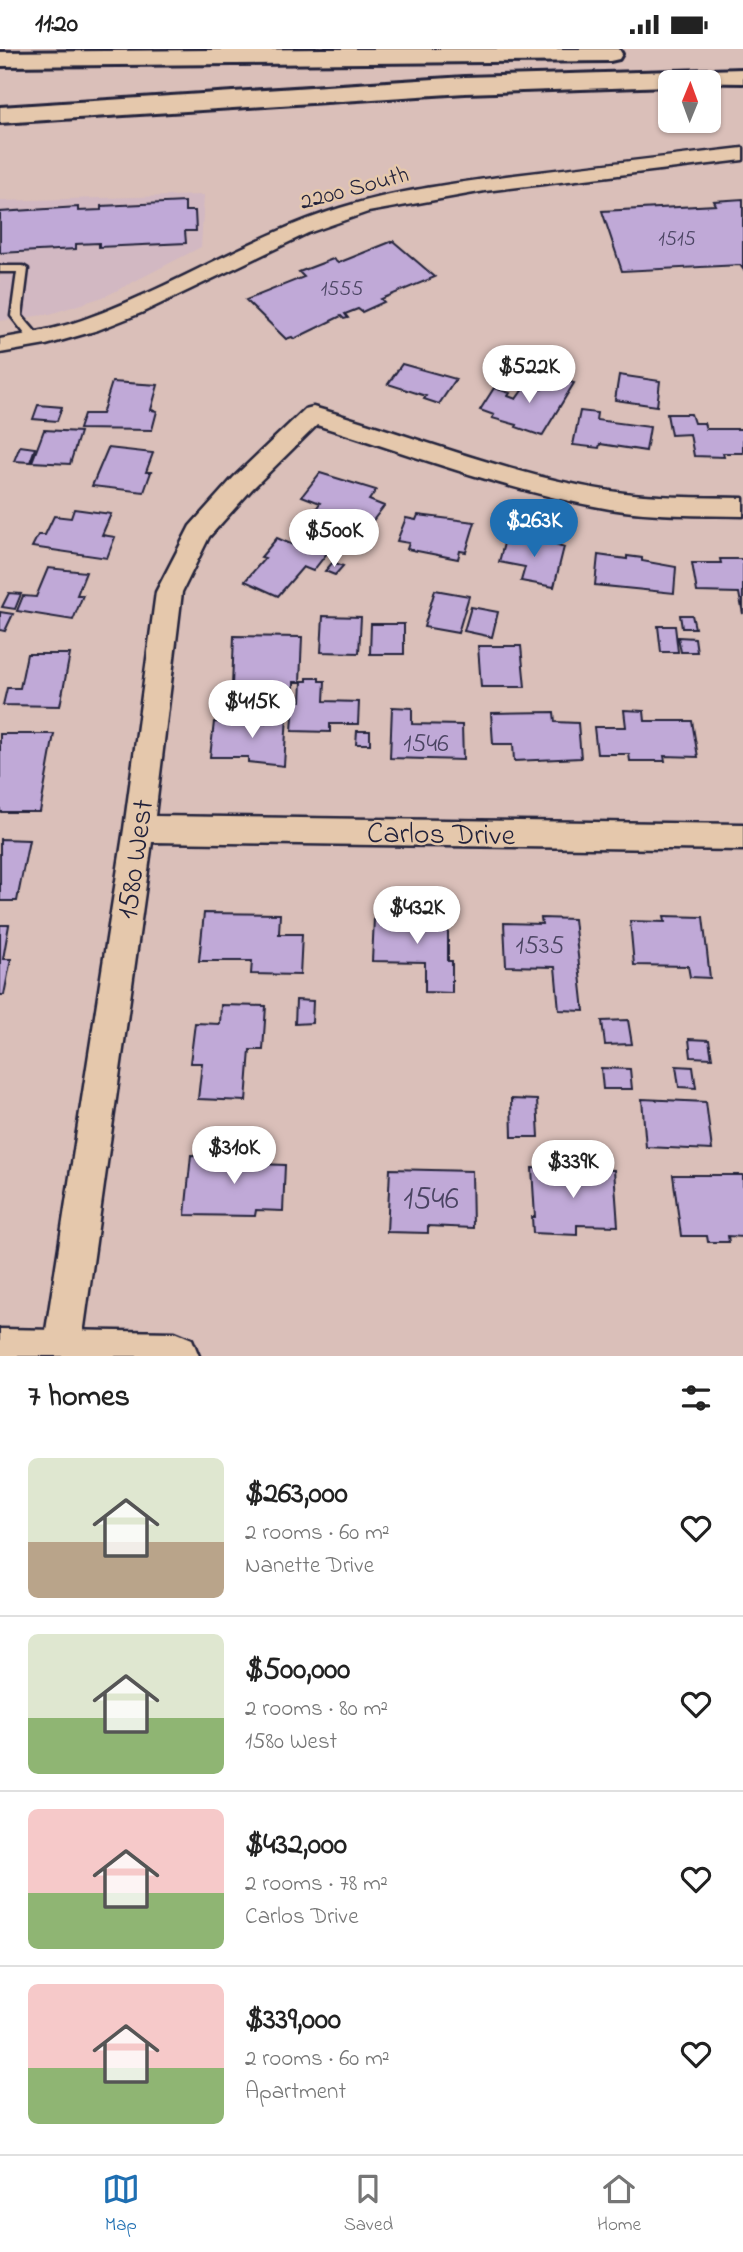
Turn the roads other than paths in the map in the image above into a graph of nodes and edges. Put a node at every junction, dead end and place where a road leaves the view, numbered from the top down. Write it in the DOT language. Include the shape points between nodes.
graph roads {
  1 [pos="636,54"];
  2 [pos="703,54"];
  3 [pos="743,54"];
  4 [pos="0,59"];
  5 [pos="743,76"];
  6 [pos="0,115"];
  7 [pos="743,154"];
  8 [pos="0,269"];
  9 [pos="36,340"];
  10 [pos="0,346"];
  11 [pos="743,507"];
  12 [pos="139,829"];
  13 [pos="743,837"];
  14 [pos="0,1353"];
  15 [pos="61,1355"];
  16 [pos="175,1356"];
  1 -- 4 [label="highway"];
  2 -- 3 [label="highway"];
  5 -- 6 [label="highway" via="465,85"];
  7 -- 9 [label="street, 2200 South" via="386,201 302,227 110,320"];
  8 -- 9 [label="lane" via="23,269 16,316"];
  9 -- 10 [label="street, 2200 South"];
  11 -- 12 [label="street, 1580 West" via="596,498 313,415 200,532 169,592"];
  12 -- 13 [label="street, Carlos Drive"];
  12 -- 15 [label="street, 1580 West"];
  14 -- 15 [label="street"];
  15 -- 16 [label="street"];
}
